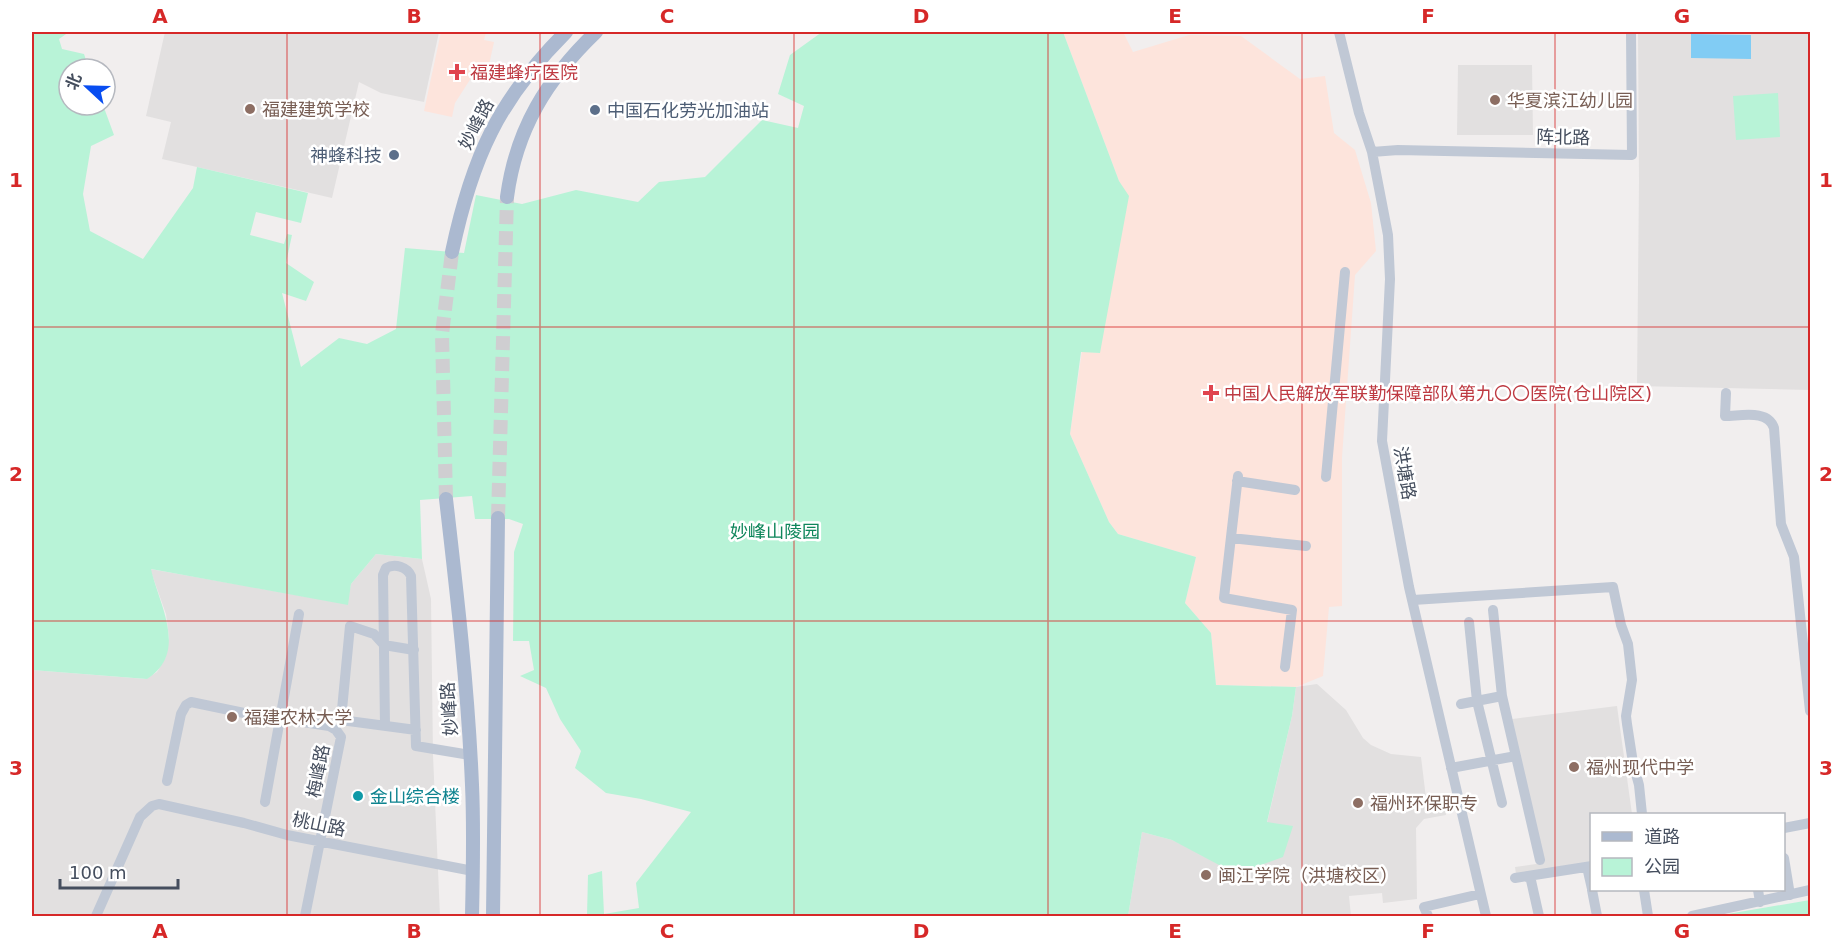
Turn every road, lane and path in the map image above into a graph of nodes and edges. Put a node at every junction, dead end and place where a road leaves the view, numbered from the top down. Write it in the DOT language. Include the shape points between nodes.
graph roads {
  1 [pos="566,32"];
  2 [pos="596,32"];
  3 [pos="1339,32"];
  4 [pos="1631,32"];
  5 [pos="1371,152"];
  6 [pos="507,197"];
  7 [pos="452,252"];
  8 [pos="1346,272"];
  9 [pos="1726,393"];
  10 [pos="1326,477"];
  11 [pos="1295,490"];
  12 [pos="446,499"];
  13 [pos="498,518"];
  14 [pos="1231,538"];
  15 [pos="1306,546"];
  16 [pos="1413,600"];
  17 [pos="1493,610"];
  18 [pos="299,614"];
  19 [pos="1469,622"];
  20 [pos="384,645"];
  21 [pos="414,650"];
  22 [pos="1285,667"];
  23 [pos="1502,696"];
  24 [pos="1477,701"];
  25 [pos="1461,704"];
  26 [pos="1810,711"];
  27 [pos="280,719"];
  28 [pos="385,726"];
  29 [pos="416,730"];
  30 [pos="470,755"];
  31 [pos="1516,756"];
  32 [pos="1491,760"];
  33 [pos="1451,768"];
  34 [pos="167,781"];
  35 [pos="265,802"];
  36 [pos="1502,803"];
  37 [pos="1642,813"];
  38 [pos="1810,823"];
  39 [pos="1785,828"];
  40 [pos="320,842"];
  41 [pos="1540,860"];
  42 [pos="1785,864"];
  43 [pos="1589,866"];
  44 [pos="473,871"];
  45 [pos="1530,876"];
  46 [pos="1515,878"];
  47 [pos="1810,890"];
  48 [pos="1592,891"];
  49 [pos="1644,891"];
  50 [pos="1758,891"];
  51 [pos="1480,894"];
  52 [pos="1790,895"];
  53 [pos="1760,902"];
  54 [pos="97,916"];
  55 [pos="304,916"];
  56 [pos="472,916"];
  57 [pos="493,916"];
  58 [pos="1428,916"];
  59 [pos="1486,916"];
  60 [pos="1539,916"];
  61 [pos="1597,916"];
  62 [pos="1648,916"];
  63 [pos="1692,916"];
  1 -- 7 [label="main road, 妙峰路" via="526,76 494,125 468,187"];
  2 -- 6 [label="main road" via="557,72 538,104 517,153"];
  3 -- 5 [label="street, 洪塘路"];
  4 -- 5 [label="street, 阵北路" via="1632,154"];
  5 -- 16 [label="street, 洪塘路" via="1386,220 1390,264 1382,441"];
  8 -- 10 [label="street"];
  9 -- 26 [label="street" via="1725,416 1763,415 1774,428 1781,524 1794,557"];
  11 -- 14 [label="street" via="1237,478"];
  12 -- 30 [label="main road, 妙峰路" via="462,632"];
  13 -- 57 [label="main road"];
  14 -- 15 [label="street"];
  14 -- 22 [label="street" via="1224,598 1292,610"];
  16 -- 33 [label="street, 洪塘路"];
  16 -- 37 [label="street" via="1613,586 1628,645 1632,691 1626,724"];
  17 -- 23 [label="street"];
  18 -- 27 [label="street"];
  19 -- 24 [label="street"];
  20 -- 21 [label="street"];
  20 -- 21 [label="street" via="384,570 389,566 400,567 411,576"];
  20 -- 28 [label="street"];
  20 -- 28 [label="street" via="374,634 350,626 341,720"];
  21 -- 29 [label="street"];
  23 -- 24 [label="street"];
  23 -- 31 [label="street"];
  24 -- 25 [label="street"];
  24 -- 32 [label="street"];
  27 -- 34 [label="street" via="189,703 181,714"];
  27 -- 35 [label="street"];
  27 -- 40 [label="street, 梅峰路" via="328,726 341,737"];
  28 -- 29 [label="street"];
  29 -- 30 [label="street" via="416,746"];
  30 -- 44 [label="main road, 妙峰路"];
  31 -- 32 [label="street"];
  31 -- 41 [label="street"];
  32 -- 33 [label="street"];
  32 -- 36 [label="street"];
  33 -- 51 [label="street, 洪塘路"];
  38 -- 39 [label="street"];
  40 -- 44 [label="street, 桃山路"];
  40 -- 54 [label="street, 桃山路" via="159,804 140,817"];
  40 -- 55 [label="street, 梅峰路"];
  42 -- 52 [label="street"];
  43 -- 45 [label="street"];
  44 -- 56 [label="main road, 妙峰路"];
  45 -- 46 [label="street"];
  45 -- 60 [label="street"];
  47 -- 52 [label="street"];
  48 -- 61 [label="street"];
  49 -- 62 [label="street"];
  50 -- 53 [label="street"];
  51 -- 58 [label="street" via="1424,907"];
  51 -- 59 [label="street, 洪塘路"];
  52 -- 53 [label="street"];
  53 -- 63 [label="street"];
}
